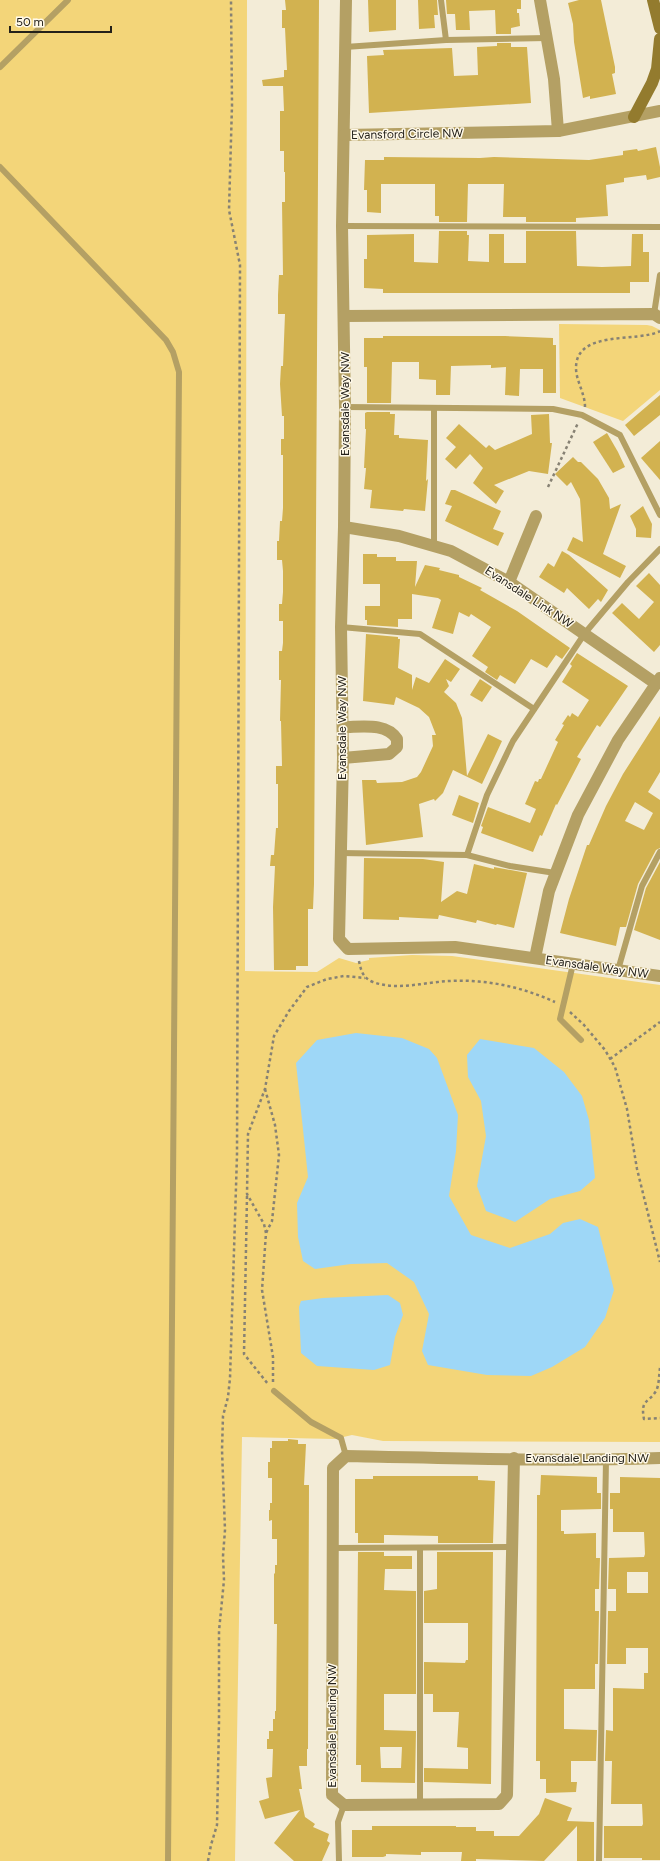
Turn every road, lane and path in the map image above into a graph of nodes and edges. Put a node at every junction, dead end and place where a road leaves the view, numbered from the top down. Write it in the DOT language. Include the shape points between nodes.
graph roads {
  1 [pos="68,0"];
  2 [pos="231,0"];
  3 [pos="346,0"];
  4 [pos="441,0"];
  5 [pos="540,0"];
  6 [pos="653,0"];
  7 [pos="660,28"];
  8 [pos="546,38"];
  9 [pos="660,39"];
  10 [pos="446,40"];
  11 [pos="345,47"];
  12 [pos="0,67"];
  13 [pos="660,112"];
  14 [pos="634,117"];
  15 [pos="558,131"];
  16 [pos="344,135"];
  17 [pos="0,167"];
  18 [pos="342,226"];
  19 [pos="660,227"];
  20 [pos="660,275"];
  21 [pos="344,316"];
  22 [pos="657,316"];
  23 [pos="660,331"];
  24 [pos="585,406"];
  25 [pos="345,407"];
  26 [pos="434,408"];
  27 [pos="578,424"];
  28 [pos="548,487"];
  29 [pos="660,515"];
  30 [pos="536,516"];
  31 [pos="344,527"];
  32 [pos="434,546"];
  33 [pos="660,549"];
  34 [pos="509,582"];
  35 [pos="341,628"];
  36 [pos="585,633"];
  37 [pos="658,680"];
  38 [pos="534,709"];
  39 [pos="343,727"];
  40 [pos="343,758"];
  41 [pos="660,852"];
  42 [pos="340,853"];
  43 [pos="467,855"];
  44 [pos="555,873"];
  45 [pos="535,958"];
  46 [pos="359,960"];
  47 [pos="573,964"];
  48 [pos="618,970"];
  49 [pos="660,976"];
  50 [pos="365,978"];
  51 [pos="563,1006"];
  52 [pos="660,1022"];
  53 [pos="581,1040"];
  54 [pos="610,1059"];
  55 [pos="265,1089"];
  56 [pos="247,1194"];
  57 [pos="266,1234"];
  58 [pos="660,1262"];
  59 [pos="660,1368"];
  60 [pos="274,1391"];
  61 [pos="660,1418"];
  62 [pos="346,1456"];
  63 [pos="514,1458"];
  64 [pos="660,1458"];
  65 [pos="606,1460"];
  66 [pos="513,1547"];
  67 [pos="332,1548"];
  68 [pos="420,1548"];
  69 [pos="344,1805"];
  70 [pos="420,1805"];
  71 [pos="168,1861"];
  72 [pos="208,1861"];
  73 [pos="339,1861"];
  74 [pos="599,1861"];
  1 -- 12 [label="lane"];
  2 -- 72 [label="path" via="229,210 240,265 237,1147 230,1378 223,1416 225,1530 219,1631 217,1825"];
  3 -- 11 [label="street, Evansford Circle NW"];
  4 -- 10 [label="lane"];
  5 -- 8 [label="street"];
  6 -- 7 [label="main road"];
  8 -- 10 [label="lane"];
  8 -- 15 [label="street" via="554,79"];
  9 -- 14 [label="main road" via="652,83"];
  10 -- 11 [label="lane"];
  11 -- 16 [label="street, Evansford Circle NW"];
  13 -- 14 [label="street, Evansford Circle NW"];
  14 -- 15 [label="street, Evansford Circle NW"];
  15 -- 16 [label="street, Evansford Circle NW"];
  16 -- 18 [label="street, Evansdale Way NW"];
  17 -- 71 [label="lane" via="166,340 175,356 179,372"];
  18 -- 19 [label="lane"];
  18 -- 21 [label="street, Evansdale Way NW"];
  20 -- 22 [label="lane"];
  21 -- 22 [label="street"];
  21 -- 25 [label="street, Evansdale Way NW"];
  23 -- 24 [label="path" via="647,336 600,340 586,348 578,357 576,366"];
  25 -- 26 [label="lane"];
  25 -- 31 [label="street, Evansdale Way NW"];
  26 -- 29 [label="lane" via="553,409 582,415 620,435"];
  26 -- 32 [label="lane"];
  27 -- 28 [label="path"];
  30 -- 34 [label="street"];
  31 -- 32 [label="street, Evansdale Link NW" via="399,536"];
  31 -- 35 [label="street, Evansdale Way NW"];
  32 -- 34 [label="street, Evansdale Link NW" via="451,551"];
  33 -- 36 [label="lane"];
  34 -- 36 [label="street, Evansdale Link NW"];
  35 -- 38 [label="lane" via="420,634"];
  35 -- 39 [label="street, Evansdale Way NW"];
  36 -- 37 [label="street, Evansdale Link NW"];
  36 -- 38 [label="lane"];
  37 -- 44 [label="street, Evansdale Way NW" via="618,740 578,815"];
  38 -- 43 [label="lane" via="513,741 487,796"];
  39 -- 40 [label="street, Evansdale Way NW"];
  39 -- 40 [label="street" via="388,729 397,739 397,747 389,754"];
  40 -- 42 [label="street, Evansdale Way NW"];
  41 -- 48 [label="lane" via="642,886"];
  42 -- 43 [label="lane"];
  42 -- 45 [label="street, Evansdale Way NW" via="339,939 348,949 455,947"];
  43 -- 44 [label="lane" via="510,866"];
  44 -- 45 [label="street, Evansdale Way NW"];
  45 -- 47 [label="street, Evansdale Way NW"];
  46 -- 50 [label="path"];
  47 -- 48 [label="street, Evansdale Way NW"];
  47 -- 51 [label="lane"];
  48 -- 49 [label="street, Evansdale Way NW"];
  50 -- 51 [label="path" via="389,985 451,981 500,985 529,991"];
  50 -- 55 [label="path" via="344,976 308,987 274,1036"];
  51 -- 53 [label="lane" via="560,1019"];
  51 -- 54 [label="path" via="584,1025"];
  52 -- 54 [label="path"];
  54 -- 58 [label="path" via="615,1067 627,1109"];
  55 -- 56 [label="path" via="248,1134"];
  55 -- 57 [label="path" via="275,1125 279,1155 272,1221"];
  56 -- 57 [label="path" via="264,1224"];
  56 -- 60 [label="path" via="244,1354"];
  57 -- 60 [label="path" via="262,1290 273,1357"];
  59 -- 61 [label="path" via="656,1391 646,1400 642,1411 644,1419"];
  60 -- 62 [label="lane" via="311,1422 341,1438"];
  62 -- 63 [label="street, Evansdale Landing NW"];
  62 -- 67 [label="street, Evansdale Landing NW" via="333,1468"];
  63 -- 65 [label="street, Evansdale Landing NW"];
  63 -- 66 [label="street, Evansdale Landing NW"];
  64 -- 65 [label="street, Evansdale Landing NW"];
  65 -- 74 [label="lane"];
  66 -- 68 [label="lane"];
  66 -- 70 [label="street, Evansdale Landing NW" via="507,1795 499,1804"];
  67 -- 68 [label="lane"];
  67 -- 69 [label="street, Evansdale Landing NW" via="332,1795"];
  68 -- 70 [label="lane"];
  69 -- 70 [label="street, Evansdale Landing NW"];
  69 -- 73 [label="lane" via="338,1822"];
}
